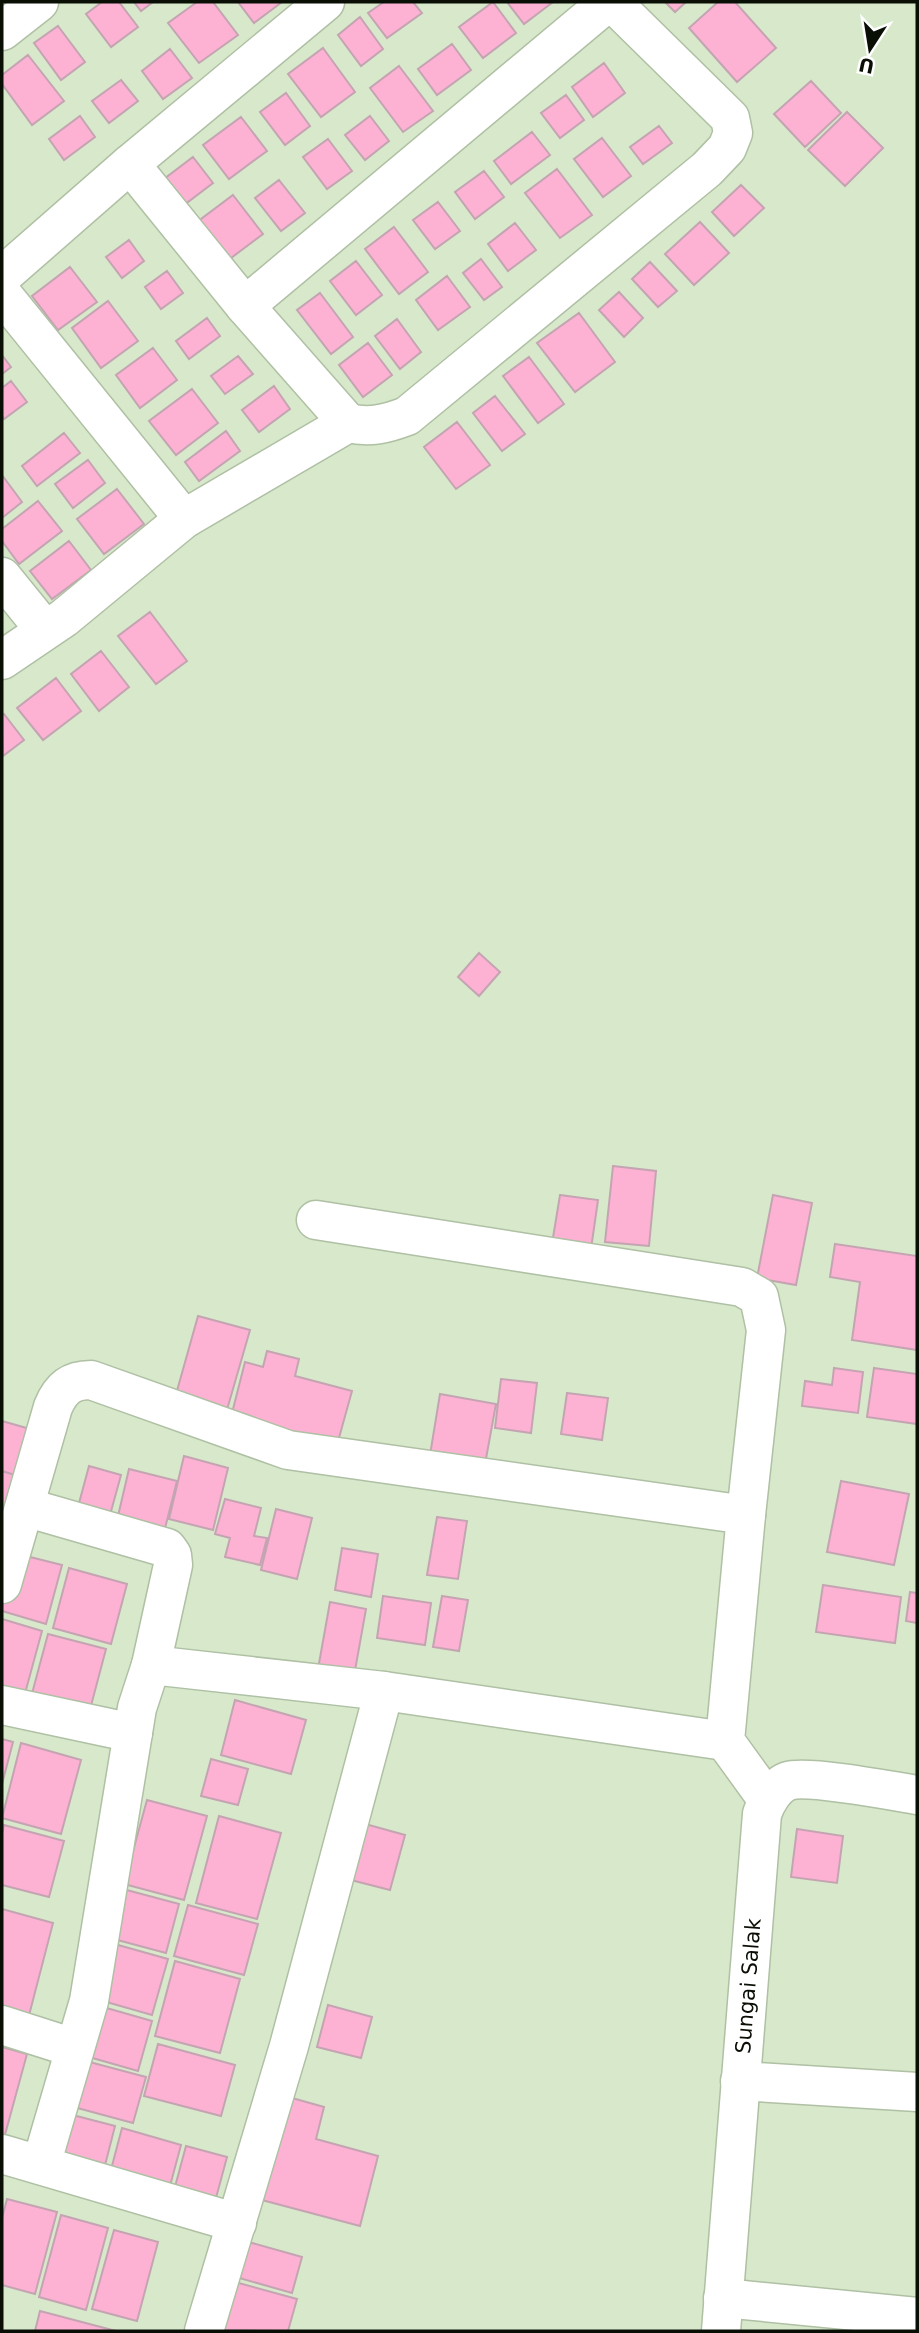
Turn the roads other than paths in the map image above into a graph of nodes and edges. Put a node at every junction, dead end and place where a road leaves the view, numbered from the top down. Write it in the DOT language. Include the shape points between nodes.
graph roads {
  1 [pos="39,2"];
  2 [pos="326,2"];
  3 [pos="610,2"];
  4 [pos="2,31"];
  5 [pos="130,164"];
  6 [pos="2,276"];
  7 [pos="2,294"];
  8 [pos="245,306"];
  9 [pos="348,423"];
  10 [pos="184,519"];
  11 [pos="2,578"];
  12 [pos="45,630"];
  13 [pos="2,660"];
  14 [pos="316,1220"];
  15 [pos="25,1507"];
  16 [pos="746,1515"];
  17 [pos="2,1584"];
  18 [pos="151,1665"];
  19 [pos="384,1691"];
  20 [pos="2,1705"];
  21 [pos="134,1733"];
  22 [pos="724,1741"];
  23 [pos="917,1795"];
  24 [pos="767,1799"];
  25 [pos="2,2025"];
  26 [pos="74,2048"];
  27 [pos="740,2081"];
  28 [pos="917,2092"];
  29 [pos="2,2154"];
  30 [pos="41,2165"];
  31 [pos="237,2223"];
  32 [pos="722,2315"];
  33 [pos="917,2317"];
  34 [pos="204,2331"];
  1 -- 4 [label="street"];
  2 -- 5 [label="street"];
  3 -- 8 [label="street"];
  3 -- 9 [label="street" via="730,118 733,132 727,148 677,196 407,416 366,427"];
  5 -- 6 [label="street"];
  5 -- 8 [label="street"];
  7 -- 10 [label="street"];
  8 -- 9 [label="street"];
  9 -- 10 [label="street"];
  10 -- 12 [label="street"];
  11 -- 12 [label="street"];
  12 -- 13 [label="street"];
  14 -- 16 [label="street" via="743,1287 759,1297 766,1330"];
  15 -- 16 [label="street" via="57,1397 70,1383 91,1380 288,1450"];
  15 -- 17 [label="street"];
  15 -- 18 [label="street" via="167,1548 173,1564"];
  16 -- 22 [label="street"];
  18 -- 19 [label="street"];
  18 -- 21 [label="street"];
  19 -- 22 [label="street"];
  19 -- 31 [label="street"];
  20 -- 21 [label="street"];
  21 -- 26 [label="street" via="89,2001"];
  22 -- 24 [label="street"];
  23 -- 24 [label="street" via="810,1780 787,1781"];
  24 -- 27 [label="street, Sungai Salak" via="762,1814"];
  25 -- 26 [label="street"];
  26 -- 30 [label="street"];
  27 -- 28 [label="street"];
  27 -- 32 [label="street, Sungai Salak"];
  29 -- 30 [label="street"];
  30 -- 31 [label="street"];
  31 -- 34 [label="street"];
  32 -- 33 [label="street"];
}
